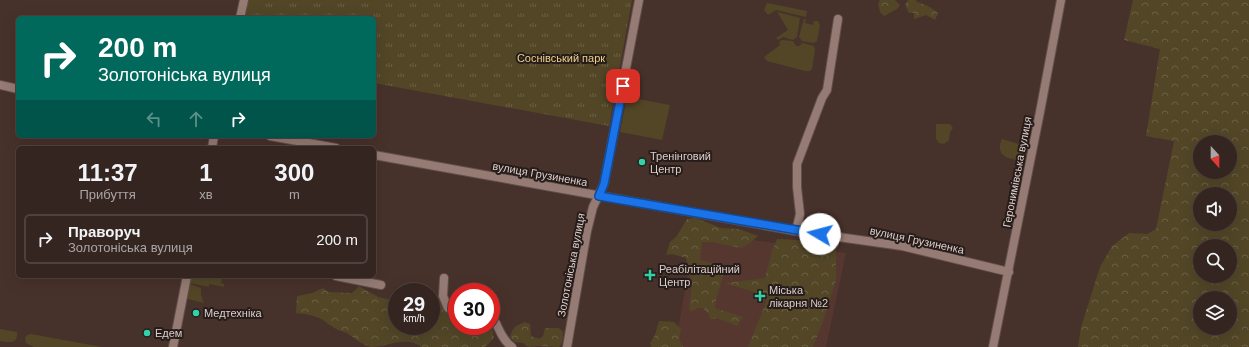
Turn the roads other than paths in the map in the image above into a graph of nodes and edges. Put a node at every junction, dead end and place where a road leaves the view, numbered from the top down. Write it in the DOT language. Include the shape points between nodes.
graph roads {
  1 [pos="244,0"];
  2 [pos="639,0"];
  3 [pos="1061,0"];
  4 [pos="240,16"];
  5 [pos="838,20"];
  6 [pos="0,85"];
  7 [pos="16,89"];
  8 [pos="281,138"];
  9 [pos="325,146"];
  10 [pos="376,155"];
  11 [pos="599,196"];
  12 [pos="796,231"];
  13 [pos="1009,272"];
  14 [pos="187,278"];
  15 [pos="346,278"];
  16 [pos="444,278"];
  17 [pos="382,285"];
  18 [pos="448,308"];
  19 [pos="500,331"];
  20 [pos="173,347"];
  21 [pos="512,347"];
  22 [pos="567,347"];
  23 [pos="993,347"];
  1 -- 4 [label="street"];
  2 -- 11 [label="street, Золотоніська вулиця" via="604,184"];
  3 -- 13 [label="street, Геронимівська вулиця"];
  5 -- 12 [label="street" via="827,90 797,164 800,214"];
  6 -- 7 [label="street"];
  8 -- 9 [label="street"];
  10 -- 11 [label="street, вулиця Грузиненка"];
  11 -- 12 [label="street, вулиця Грузиненка"];
  11 -- 22 [label="street, Золотоніська вулиця" via="593,207 587,232"];
  12 -- 13 [label="street, вулиця Грузиненка" via="902,246"];
  13 -- 23 [label="street, Геронимівська вулиця"];
  14 -- 20 [label="street"];
  15 -- 17 [label="street"];
  16 -- 18 [label="street" via="443,296"];
  19 -- 21 [label="street"];
}
